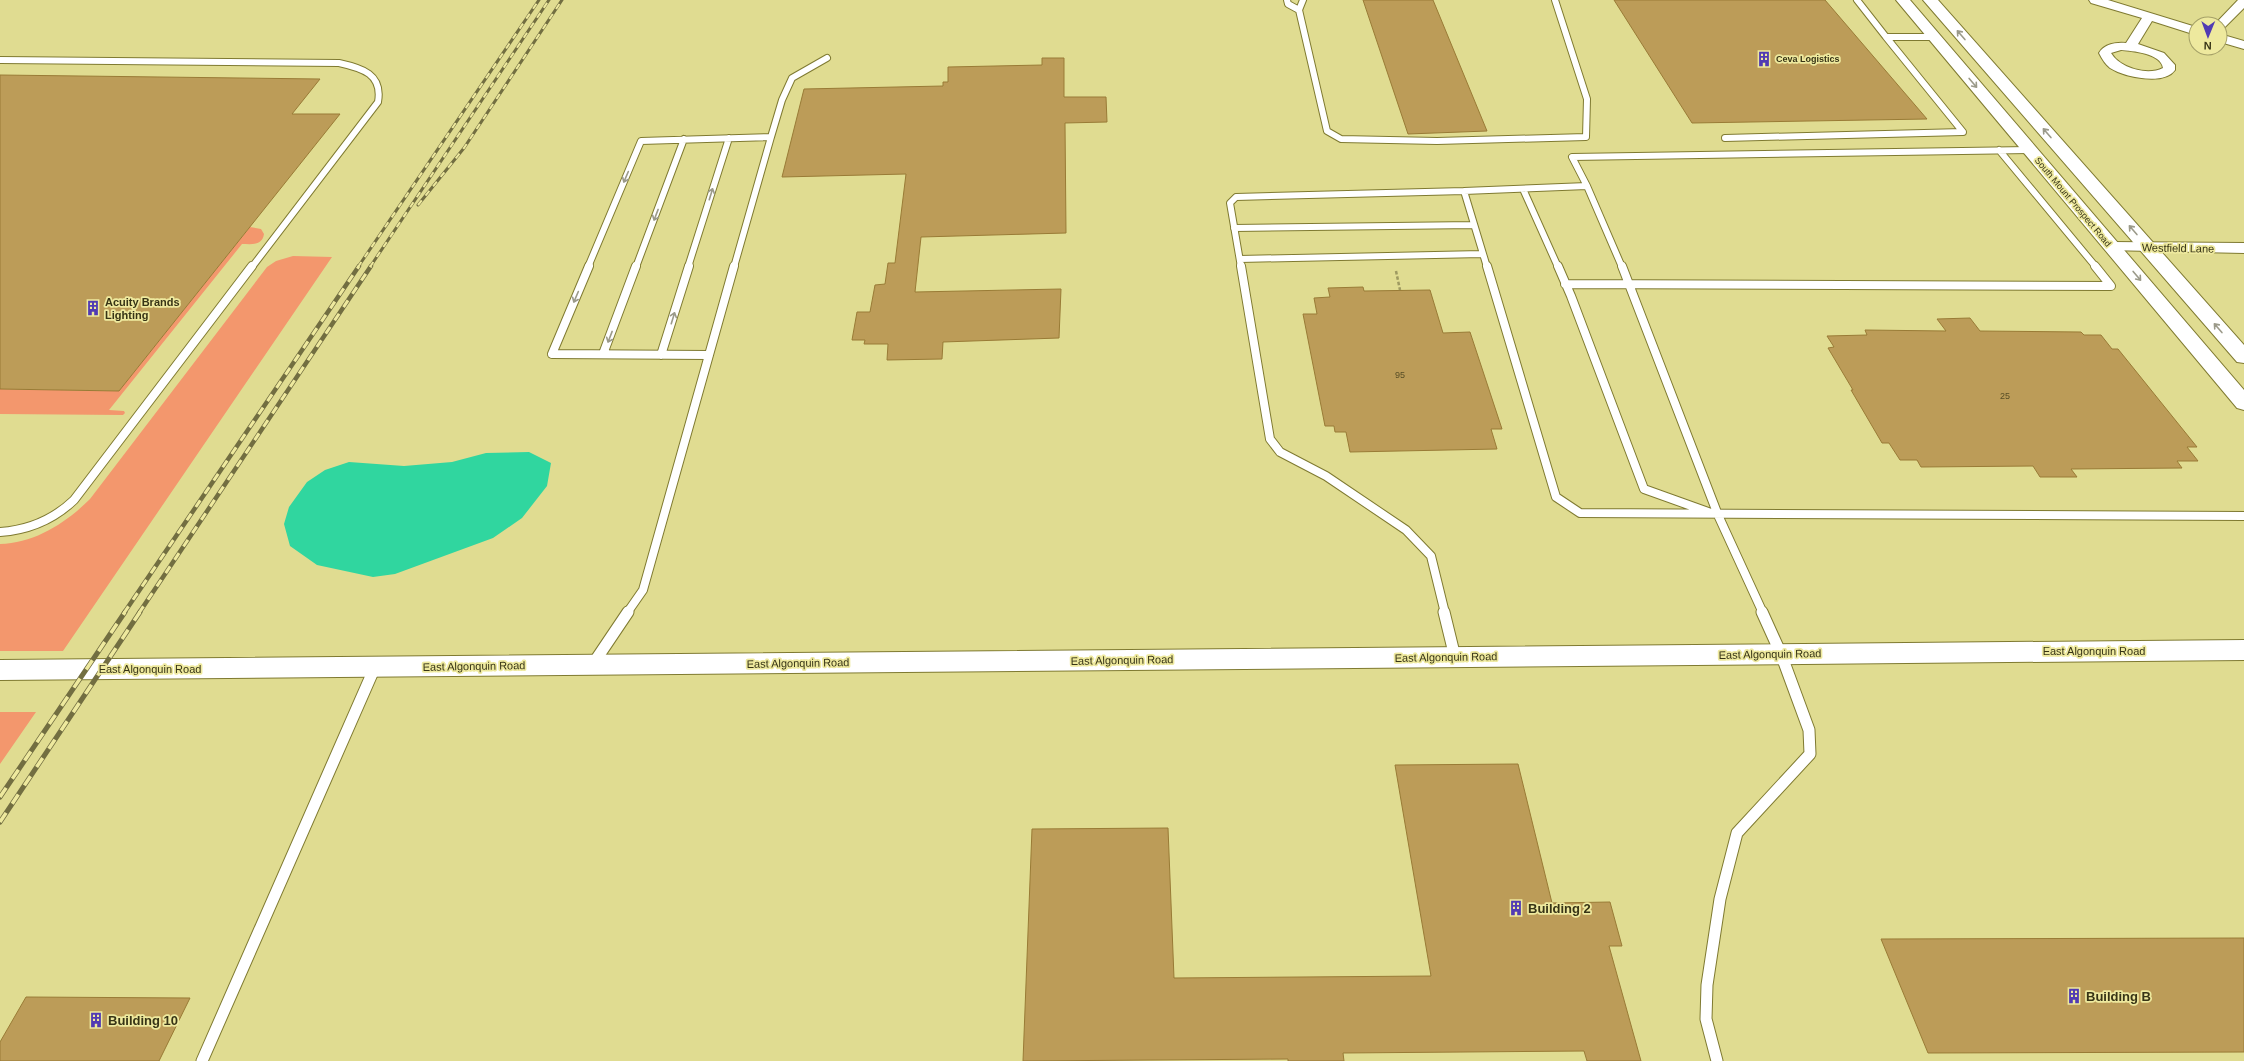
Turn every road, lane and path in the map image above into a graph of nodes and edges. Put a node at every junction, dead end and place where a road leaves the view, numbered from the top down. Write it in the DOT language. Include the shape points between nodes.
graph roads {
  1 [pos="1287,0"];
  2 [pos="1303,0"];
  3 [pos="1555,0"];
  4 [pos="1857,0"];
  5 [pos="1903,0"];
  6 [pos="1930,0"];
  7 [pos="2095,0"];
  8 [pos="2244,1"];
  9 [pos="1299,10"];
  10 [pos="2228,17"];
  11 [pos="2148,18"];
  12 [pos="2188,29"];
  13 [pos="1934,36"];
  14 [pos="1886,37"];
  15 [pos="2228,40"];
  16 [pos="2244,45"];
  17 [pos="2130,47"];
  18 [pos="827,58"];
  19 [pos="0,60"];
  20 [pos="729,138"];
  21 [pos="771,138"];
  22 [pos="1725,138"];
  23 [pos="684,139"];
  24 [pos="1999,150"];
  25 [pos="2029,150"];
  26 [pos="1587,186"];
  27 [pos="1523,189"];
  28 [pos="1464,191"];
  29 [pos="1474,224"];
  30 [pos="1234,228"];
  31 [pos="2111,247"];
  32 [pos="2147,247"];
  33 [pos="2244,248"];
  34 [pos="1482,254"];
  35 [pos="1240,259"];
  36 [pos="1396,268"];
  37 [pos="1565,284"];
  38 [pos="1630,284"];
  39 [pos="1400,290"];
  40 [pos="603,354"];
  41 [pos="661,355"];
  42 [pos="709,355"];
  43 [pos="2244,358"];
  44 [pos="2244,403"];
  45 [pos="1718,515"];
  46 [pos="2244,516"];
  47 [pos="0,532"];
  48 [pos="2244,650"];
  49 [pos="1781,654"];
  50 [pos="1455,657"];
  51 [pos="592,665"];
  52 [pos="375,667"];
  53 [pos="0,670"];
  54 [pos="202,1061"];
  55 [pos="1716,1061"];
  1 -- 9 [label="lane" via="1288,4"];
  2 -- 9 [label="lane"];
  3 -- 9 [label="lane" via="1587,99 1586,137 1437,141 1342,139 1327,131"];
  4 -- 14 [label="lane"];
  5 -- 13 [label="main road, South Mount Prospect Road"];
  32 -- 6 [label="main road, one-way"];
  7 -- 11 [label="street"];
  8 -- 10 [label="street"];
  11 -- 12 [label="street"];
  11 -- 17 [label="street"];
  13 -- 14 [label="lane"];
  13 -- 25 [label="main road, South Mount Prospect Road, one-way"];
  14 -- 22 [label="lane" via="1963,132"];
  15 -- 16 [label="street"];
  18 -- 21 [label="lane" via="792,78 782,100"];
  19 -- 47 [label="lane" via="339,63 359,68 373,76 380,88 378,102 74,500 43,522 16,531"];
  20 -- 21 [label="lane"];
  20 -- 23 [label="lane"];
  41 -- 20 [label="lane, one-way"];
  21 -- 42 [label="lane"];
  23 -- 40 [label="lane, one-way"];
  23 -- 40 [label="lane, one-way" via="641,141 552,354"];
  24 -- 25 [label="lane"];
  24 -- 26 [label="lane" via="1572,157"];
  24 -- 38 [label="lane" via="2112,286"];
  25 -- 31 [label="main road, South Mount Prospect Road"];
  26 -- 27 [label="lane"];
  26 -- 38 [label="lane"];
  27 -- 28 [label="lane"];
  27 -- 37 [label="lane"];
  28 -- 29 [label="lane"];
  28 -- 30 [label="lane" via="1236,197 1230,203"];
  29 -- 30 [label="lane"];
  29 -- 34 [label="lane"];
  30 -- 35 [label="lane"];
  31 -- 32 [label="street, Westfield Lane"];
  31 -- 44 [label="main road, South Mount Prospect Road, one-way"];
  32 -- 33 [label="street, Westfield Lane"];
  43 -- 32 [label="main road, one-way"];
  34 -- 35 [label="lane"];
  34 -- 45 [label="lane" via="1556,497 1580,513"];
  35 -- 50 [label="lane" via="1270,439 1280,452 1326,476 1406,530 1431,556"];
  36 -- 39 [label="path"];
  37 -- 38 [label="lane"];
  37 -- 45 [label="lane" via="1644,489"];
  38 -- 45 [label="lane"];
  40 -- 41 [label="lane"];
  41 -- 42 [label="lane"];
  42 -- 51 [label="lane" via="642,590"];
  45 -- 46 [label="lane"];
  45 -- 49 [label="lane"];
  48 -- 49 [label="main road, East Algonquin Road"];
  49 -- 50 [label="main road, East Algonquin Road"];
  49 -- 55 [label="lane" via="1809,730 1810,754 1737,832 1720,899 1708,985 1706,1019"];
  50 -- 51 [label="main road, East Algonquin Road"];
  51 -- 52 [label="main road, East Algonquin Road"];
  52 -- 53 [label="main road, East Algonquin Road"];
  52 -- 54 [label="lane"];
}
